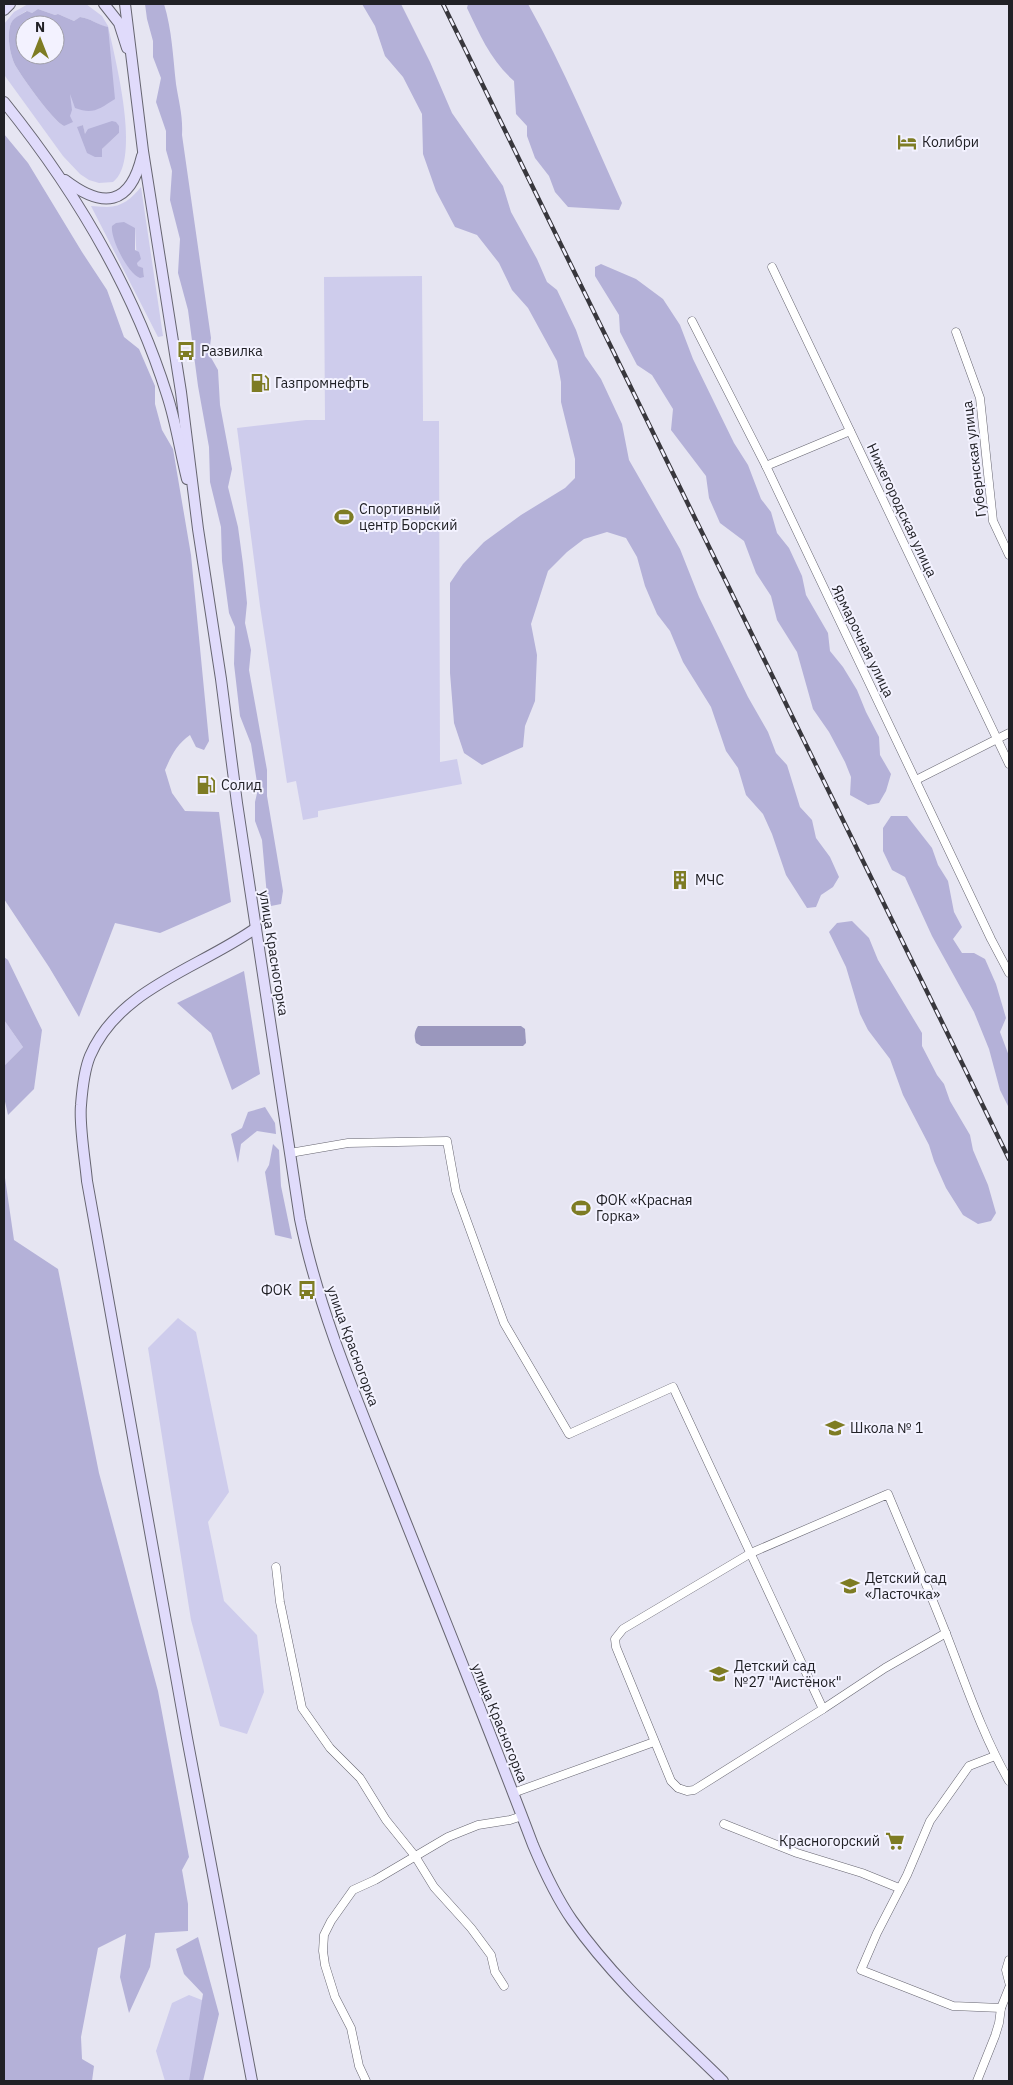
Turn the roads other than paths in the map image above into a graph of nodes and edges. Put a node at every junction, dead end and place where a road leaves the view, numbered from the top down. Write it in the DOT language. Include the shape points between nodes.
graph roads {
  1 [pos="10,4"];
  2 [pos="104,4"];
  3 [pos="125,4"];
  4 [pos="4,10"];
  5 [pos="132,63"];
  6 [pos="4,102"];
  7 [pos="143,151"];
  8 [pos="60,176"];
  9 [pos="772,267"];
  10 [pos="692,321"];
  11 [pos="956,332"];
  12 [pos="850,431"];
  13 [pos="766,466"];
  14 [pos="198,529"];
  15 [pos="1009,555"];
  16 [pos="1009,733"];
  17 [pos="997,738"];
  18 [pos="1009,764"];
  19 [pos="916,780"];
  20 [pos="256,928"];
  21 [pos="1009,973"];
  22 [pos="290,1153"];
  23 [pos="751,1553"];
  24 [pos="276,1567"];
  25 [pos="946,1633"];
  26 [pos="823,1709"];
  27 [pos="654,1742"];
  28 [pos="995,1756"];
  29 [pos="1009,1781"];
  30 [pos="513,1793"];
  31 [pos="522,1816"];
  32 [pos="724,1824"];
  33 [pos="415,1856"];
  34 [pos="899,1888"];
  35 [pos="1009,1960"];
  36 [pos="1009,1982"];
  37 [pos="504,1986"];
  38 [pos="1009,1988"];
  39 [pos="1000,2008"];
  40 [pos="252,2081"];
  41 [pos="366,2081"];
  42 [pos="723,2081"];
  43 [pos="977,2081"];
  1 -- 4 [label="main road"];
  2 -- 5 [label="main road" via="119,23"];
  3 -- 5 [label="main road"];
  5 -- 7 [label="main road"];
  6 -- 8 [label="main road"];
  7 -- 8 [label="main road" via="133,183 116,196 93,197"];
  7 -- 14 [label="main road" via="181,392"];
  8 -- 14 [label="main road" via="104,249 144,333 167,395"];
  9 -- 12 [label="street, Нижегородская улица"];
  10 -- 13 [label="street, Ярмарочная улица"];
  11 -- 15 [label="street, Губернская улица" via="980,398 993,521"];
  12 -- 13 [label="street"];
  12 -- 17 [label="street, Нижегородская улица"];
  13 -- 19 [label="street, Ярмарочная улица"];
  14 -- 20 [label="main road, улица Красногорка"];
  16 -- 17 [label="street"];
  17 -- 18 [label="street, Нижегородская улица"];
  17 -- 19 [label="street"];
  19 -- 21 [label="street, Ярмарочная улица"];
  20 -- 22 [label="main road, улица Красногорка"];
  20 -- 40 [label="main road" via="148,991 106,1028 89,1058 80,1106 87,1181"];
  22 -- 23 [label="street" via="357,1142 447,1141 456,1191 504,1324 569,1434 673,1387"];
  22 -- 30 [label="main road, улица Красногорка" via="308,1256 329,1322"];
  23 -- 25 [label="street" via="888,1494"];
  23 -- 26 [label="street"];
  23 -- 27 [label="street" via="618,1633 616,1647"];
  24 -- 33 [label="street" via="302,1708 330,1748 360,1778 386,1820"];
  25 -- 26 [label="street"];
  25 -- 28 [label="street"];
  26 -- 27 [label="street" via="694,1790 678,1788 671,1782"];
  27 -- 30 [label="street"];
  28 -- 29 [label="street"];
  28 -- 34 [label="street" via="969,1766 930,1821"];
  30 -- 31 [label="main road, улица Красногорка"];
  31 -- 33 [label="street" via="462,1830"];
  31 -- 42 [label="main road, улица Красногорка" via="543,1868 571,1919 634,1992"];
  32 -- 34 [label="street"];
  33 -- 37 [label="street" via="434,1887 491,1955 495,1972"];
  33 -- 41 [label="street" via="353,1890 324,1935 328,1979 351,2028 359,2066"];
  34 -- 39 [label="street" via="861,1970 953,2006"];
  35 -- 36 [label="street" via="1006,1970"];
  38 -- 39 [label="street"];
  39 -- 43 [label="street" via="999,2023"];
}
